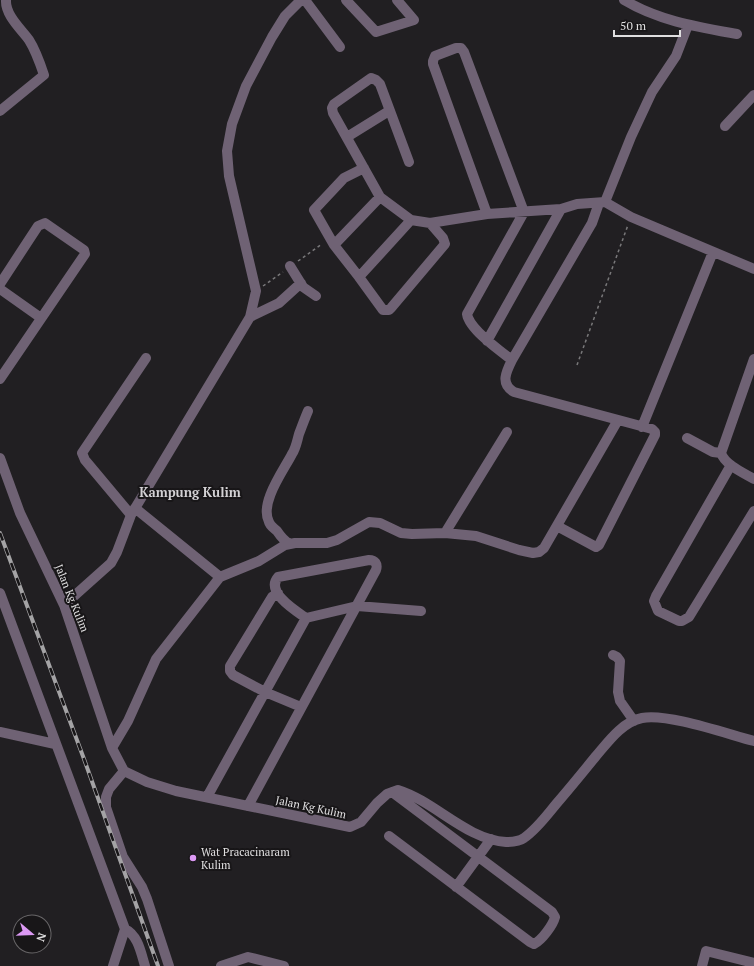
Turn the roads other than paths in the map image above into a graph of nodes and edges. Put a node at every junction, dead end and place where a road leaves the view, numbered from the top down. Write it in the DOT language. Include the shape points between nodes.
graph roads {
  1 [pos="6,0"];
  2 [pos="301,0"];
  3 [pos="305,0"];
  4 [pos="346,0"];
  5 [pos="397,0"];
  6 [pos="624,0"];
  7 [pos="688,25"];
  8 [pos="737,34"];
  9 [pos="340,47"];
  10 [pos="754,95"];
  11 [pos="0,111"];
  12 [pos="389,111"];
  13 [pos="725,126"];
  14 [pos="347,137"];
  15 [pos="409,162"];
  16 [pos="364,168"];
  17 [pos="380,197"];
  18 [pos="602,203"];
  19 [pos="561,209"];
  20 [pos="524,212"];
  21 [pos="487,214"];
  22 [pos="411,220"];
  23 [pos="430,223"];
  24 [pos="334,245"];
  25 [pos="713,252"];
  26 [pos="290,266"];
  27 [pos="754,269"];
  28 [pos="359,276"];
  29 [pos="0,284"];
  30 [pos="301,284"];
  31 [pos="0,289"];
  32 [pos="316,296"];
  33 [pos="250,317"];
  34 [pos="41,318"];
  35 [pos="487,341"];
  36 [pos="146,358"];
  37 [pos="754,359"];
  38 [pos="512,360"];
  39 [pos="0,379"];
  40 [pos="308,411"];
  41 [pos="618,420"];
  42 [pos="642,427"];
  43 [pos="506,432"];
  44 [pos="687,438"];
  45 [pos="721,453"];
  46 [pos="0,458"];
  47 [pos="731,465"];
  48 [pos="754,479"];
  49 [pos="133,511"];
  50 [pos="754,511"];
  51 [pos="557,526"];
  52 [pos="445,533"];
  53 [pos="290,544"];
  54 [pos="220,577"];
  55 [pos="0,593"];
  56 [pos="278,593"];
  57 [pos="64,604"];
  58 [pos="357,606"];
  59 [pos="420,611"];
  60 [pos="306,618"];
  61 [pos="613,655"];
  62 [pos="265,692"];
  63 [pos="301,707"];
  64 [pos="634,721"];
  65 [pos="0,732"];
  66 [pos="754,741"];
  67 [pos="55,744"];
  68 [pos="112,748"];
  69 [pos="124,771"];
  70 [pos="392,792"];
  71 [pos="206,797"];
  72 [pos="248,806"];
  73 [pos="389,836"];
  74 [pos="491,839"];
  75 [pos="478,857"];
  76 [pos="456,887"];
  77 [pos="125,929"];
  78 [pos="754,963"];
  79 [pos="114,966"];
  80 [pos="145,966"];
  81 [pos="169,966"];
  82 [pos="220,966"];
  83 [pos="284,966"];
  84 [pos="702,966"];
  1 -- 11 [label="street" via="11,17 29,40 44,75"];
  2 -- 33 [label="street" via="285,16 246,86 232,124 227,151 229,176 256,291"];
  3 -- 9 [label="street"];
  4 -- 5 [label="street" via="376,32 414,20"];
  6 -- 7 [label="street" via="668,20"];
  7 -- 8 [label="street"];
  7 -- 18 [label="street" via="676,56 652,92"];
  10 -- 13 [label="street"];
  12 -- 14 [label="street"];
  12 -- 14 [label="street" via="380,84 371,78 332,108"];
  12 -- 15 [label="street"];
  14 -- 16 [label="street"];
  16 -- 17 [label="street"];
  16 -- 24 [label="street" via="344,178 314,210"];
  17 -- 22 [label="street"];
  17 -- 24 [label="street"];
  18 -- 19 [label="street" via="577,204"];
  18 -- 25 [label="street"];
  18 -- 38 [label="street"];
  19 -- 20 [label="street"];
  19 -- 35 [label="street"];
  20 -- 21 [label="street"];
  20 -- 21 [label="street" via="464,52 458,48 435,56 432,61"];
  20 -- 35 [label="street" via="467,314 470,322"];
  21 -- 23 [label="street"];
  22 -- 23 [label="street"];
  22 -- 28 [label="street"];
  23 -- 28 [label="street" via="444,238 445,244 391,308 386,311 381,308"];
  24 -- 28 [label="street"];
  25 -- 27 [label="street"];
  25 -- 42 [label="street"];
  26 -- 30 [label="street"];
  29 -- 34 [label="street" via="42,223 84,250 84,254"];
  30 -- 32 [label="street"];
  30 -- 33 [label="street" via="279,303"];
  31 -- 34 [label="street"];
  33 -- 49 [label="street"];
  34 -- 39 [label="street"];
  35 -- 38 [label="street"];
  36 -- 49 [label="street" via="82,453 85,460"];
  37 -- 45 [label="street"];
  38 -- 41 [label="street" via="505,379 506,385 514,392"];
  40 -- 53 [label="street" via="296,447 281,472 268,505 269,524"];
  41 -- 42 [label="street"];
  41 -- 51 [label="street"];
  42 -- 51 [label="street" via="652,429 655,435 599,544 596,547"];
  43 -- 52 [label="street"];
  44 -- 45 [label="street" via="713,452"];
  45 -- 47 [label="street"];
  46 -- 57 [label="street, Jalan Kg Kulim" via="20,513"];
  47 -- 48 [label="street"];
  47 -- 50 [label="street" via="656,596 654,601 660,612 682,621 689,617"];
  49 -- 54 [label="street"];
  49 -- 57 [label="street" via="111,563"];
  51 -- 52 [label="street" via="544,548 533,553 476,536"];
  52 -- 53 [label="street" via="406,534 380,523 369,522 327,543"];
  53 -- 54 [label="street" via="259,561"];
  54 -- 68 [label="street" via="156,659 128,721"];
  55 -- 67 [label="street"];
  56 -- 58 [label="street" via="275,582 281,576 373,560 377,566 376,570"];
  56 -- 60 [label="street" via="281,599"];
  56 -- 62 [label="street" via="272,597 230,669 233,675"];
  57 -- 68 [label="street, Jalan Kg Kulim"];
  58 -- 59 [label="street"];
  58 -- 60 [label="street"];
  58 -- 63 [label="street"];
  60 -- 62 [label="street"];
  61 -- 64 [label="street" via="620,661 620,701"];
  62 -- 63 [label="street"];
  62 -- 71 [label="street"];
  63 -- 72 [label="street"];
  64 -- 66 [label="street" via="652,717 675,720"];
  64 -- 74 [label="street" via="618,732 541,823 523,839 508,842"];
  65 -- 67 [label="street"];
  67 -- 77 [label="street"];
  68 -- 69 [label="street, Jalan Kg Kulim"];
  69 -- 71 [label="street, Jalan Kg Kulim" via="147,782"];
  69 -- 81 [label="street" via="109,789 106,807 123,857 147,899"];
  70 -- 72 [label="street, Jalan Kg Kulim" via="377,803 361,822 350,827"];
  70 -- 74 [label="street" via="398,790 410,794 469,830"];
  70 -- 75 [label="street"];
  71 -- 72 [label="street, Jalan Kg Kulim"];
  73 -- 76 [label="street"];
  74 -- 75 [label="street"];
  75 -- 76 [label="street"];
  75 -- 76 [label="street" via="555,916 539,941 532,943"];
  77 -- 79 [label="street"];
  77 -- 80 [label="street" via="131,931 134,936"];
  78 -- 84 [label="street" via="706,952"];
  82 -- 83 [label="street" via="248,957"];
}
